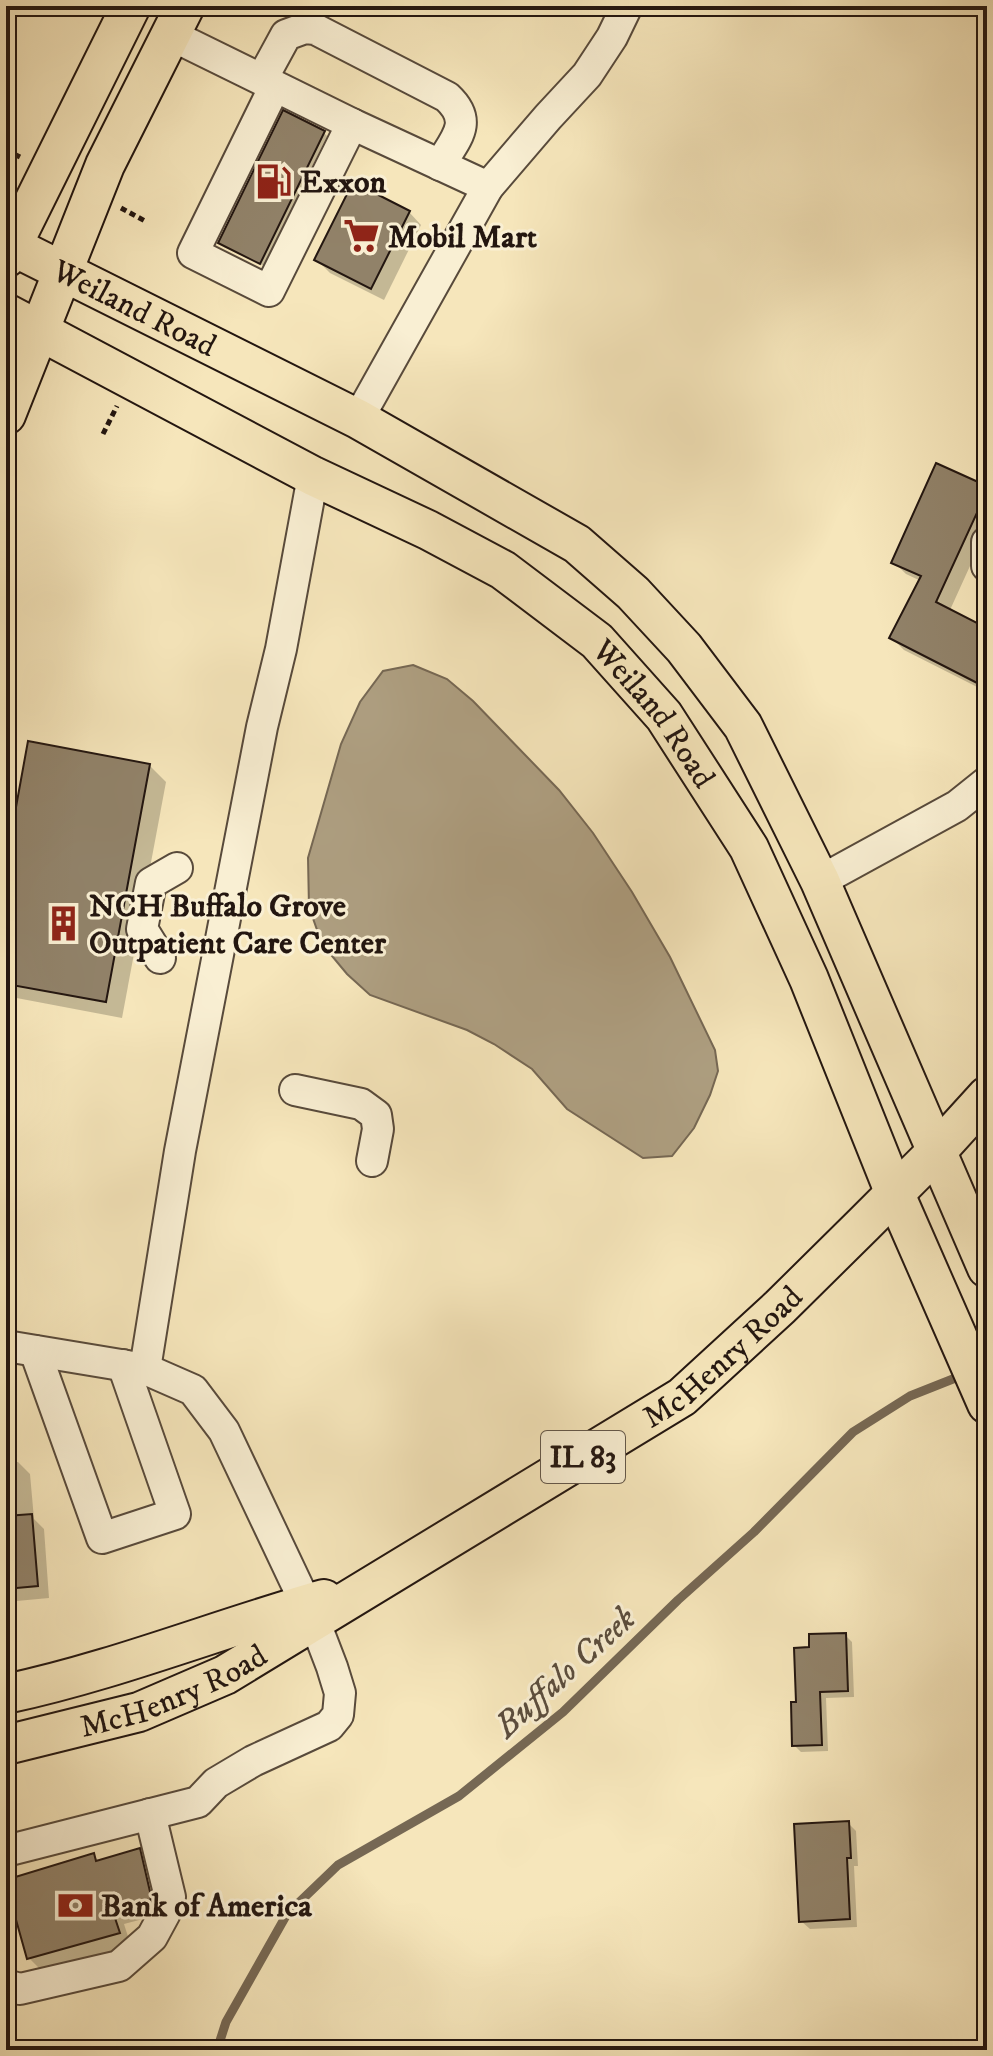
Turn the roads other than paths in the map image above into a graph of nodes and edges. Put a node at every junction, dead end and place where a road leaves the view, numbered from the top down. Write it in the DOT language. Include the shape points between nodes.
graph roads {
  1 [pos="131,6"];
  2 [pos="627,6"];
  3 [pos="178,20"];
  4 [pos="268,83"];
  5 [pos="352,124"];
  6 [pos="440,165"];
  7 [pos="488,187"];
  8 [pos="8,249"];
  9 [pos="63,270"];
  10 [pos="6,313"];
  11 [pos="39,331"];
  12 [pos="6,415"];
  13 [pos="358,419"];
  14 [pos="313,476"];
  15 [pos="987,542"];
  16 [pos="987,566"];
  17 [pos="987,782"];
  18 [pos="177,868"];
  19 [pos="820,881"];
  20 [pos="160,958"];
  21 [pos="295,1090"];
  22 [pos="987,1096"];
  23 [pos="937,1151"];
  24 [pos="372,1161"];
  25 [pos="895,1194"];
  26 [pos="987,1268"];
  27 [pos="21,1349"];
  28 [pos="134,1367"];
  29 [pos="987,1404"];
  30 [pos="310,1612"];
  31 [pos="6,1694"];
  32 [pos="6,1745"];
  33 [pos="150,1814"];
  34 [pos="6,1851"];
  35 [pos="6,1985"];
  1 -- 8 [label="main road"];
  2 -- 7 [label="lane" via="587,75"];
  3 -- 4 [label="lane"];
  3 -- 9 [label="main road" via="105,165"];
  4 -- 5 [label="lane"];
  4 -- 5 [label="lane" via="193,253 269,291"];
  4 -- 6 [label="lane" via="286,35 315,29 447,97 458,108 459,133"];
  5 -- 6 [label="lane"];
  6 -- 7 [label="lane"];
  7 -- 13 [label="lane"];
  8 -- 9 [label="main road, Weiland Road"];
  9 -- 11 [label="main road"];
  9 -- 13 [label="main road, Weiland Road"];
  10 -- 11 [label="main road, Weiland Road"];
  11 -- 12 [label="main road"];
  11 -- 14 [label="main road, Weiland Road"];
  13 -- 19 [label="main road, Weiland Road" via="577,544 633,593 684,648 743,726"];
  14 -- 25 [label="main road, Weiland Road" via="503,570 597,641 664,716 749,848 809,979"];
  14 -- 28 [label="lane"];
  15 -- 16 [label="lane"];
  17 -- 19 [label="lane" via="957,806"];
  18 -- 20 [label="lane" via="151,883 142,929"];
  19 -- 23 [label="main road, Weiland Road"];
  21 -- 24 [label="lane" via="361,1104 376,1115"];
  22 -- 23 [label="main road, McHenry Road / IL 83"];
  23 -- 25 [label="main road, McHenry Road / IL 83"];
  23 -- 26 [label="main road, Weiland Road"];
  25 -- 29 [label="main road, Weiland Road"];
  25 -- 30 [label="main road, McHenry Road / IL 83" via="682,1397 369,1586"];
  27 -- 28 [label="lane"];
  27 -- 28 [label="lane" via="102,1538 175,1514"];
  28 -- 30 [label="lane" via="193,1390 224,1431"];
  30 -- 31 [label="main road, McHenry Road / IL 83"];
  30 -- 32 [label="main road, McHenry Road / IL 83" via="225,1675 139,1712"];
  30 -- 33 [label="lane" via="340,1693 338,1715 329,1726 216,1783 198,1802"];
  33 -- 34 [label="lane"];
  33 -- 35 [label="lane" via="170,1897 152,1937 119,1966 20,1989"];
}
